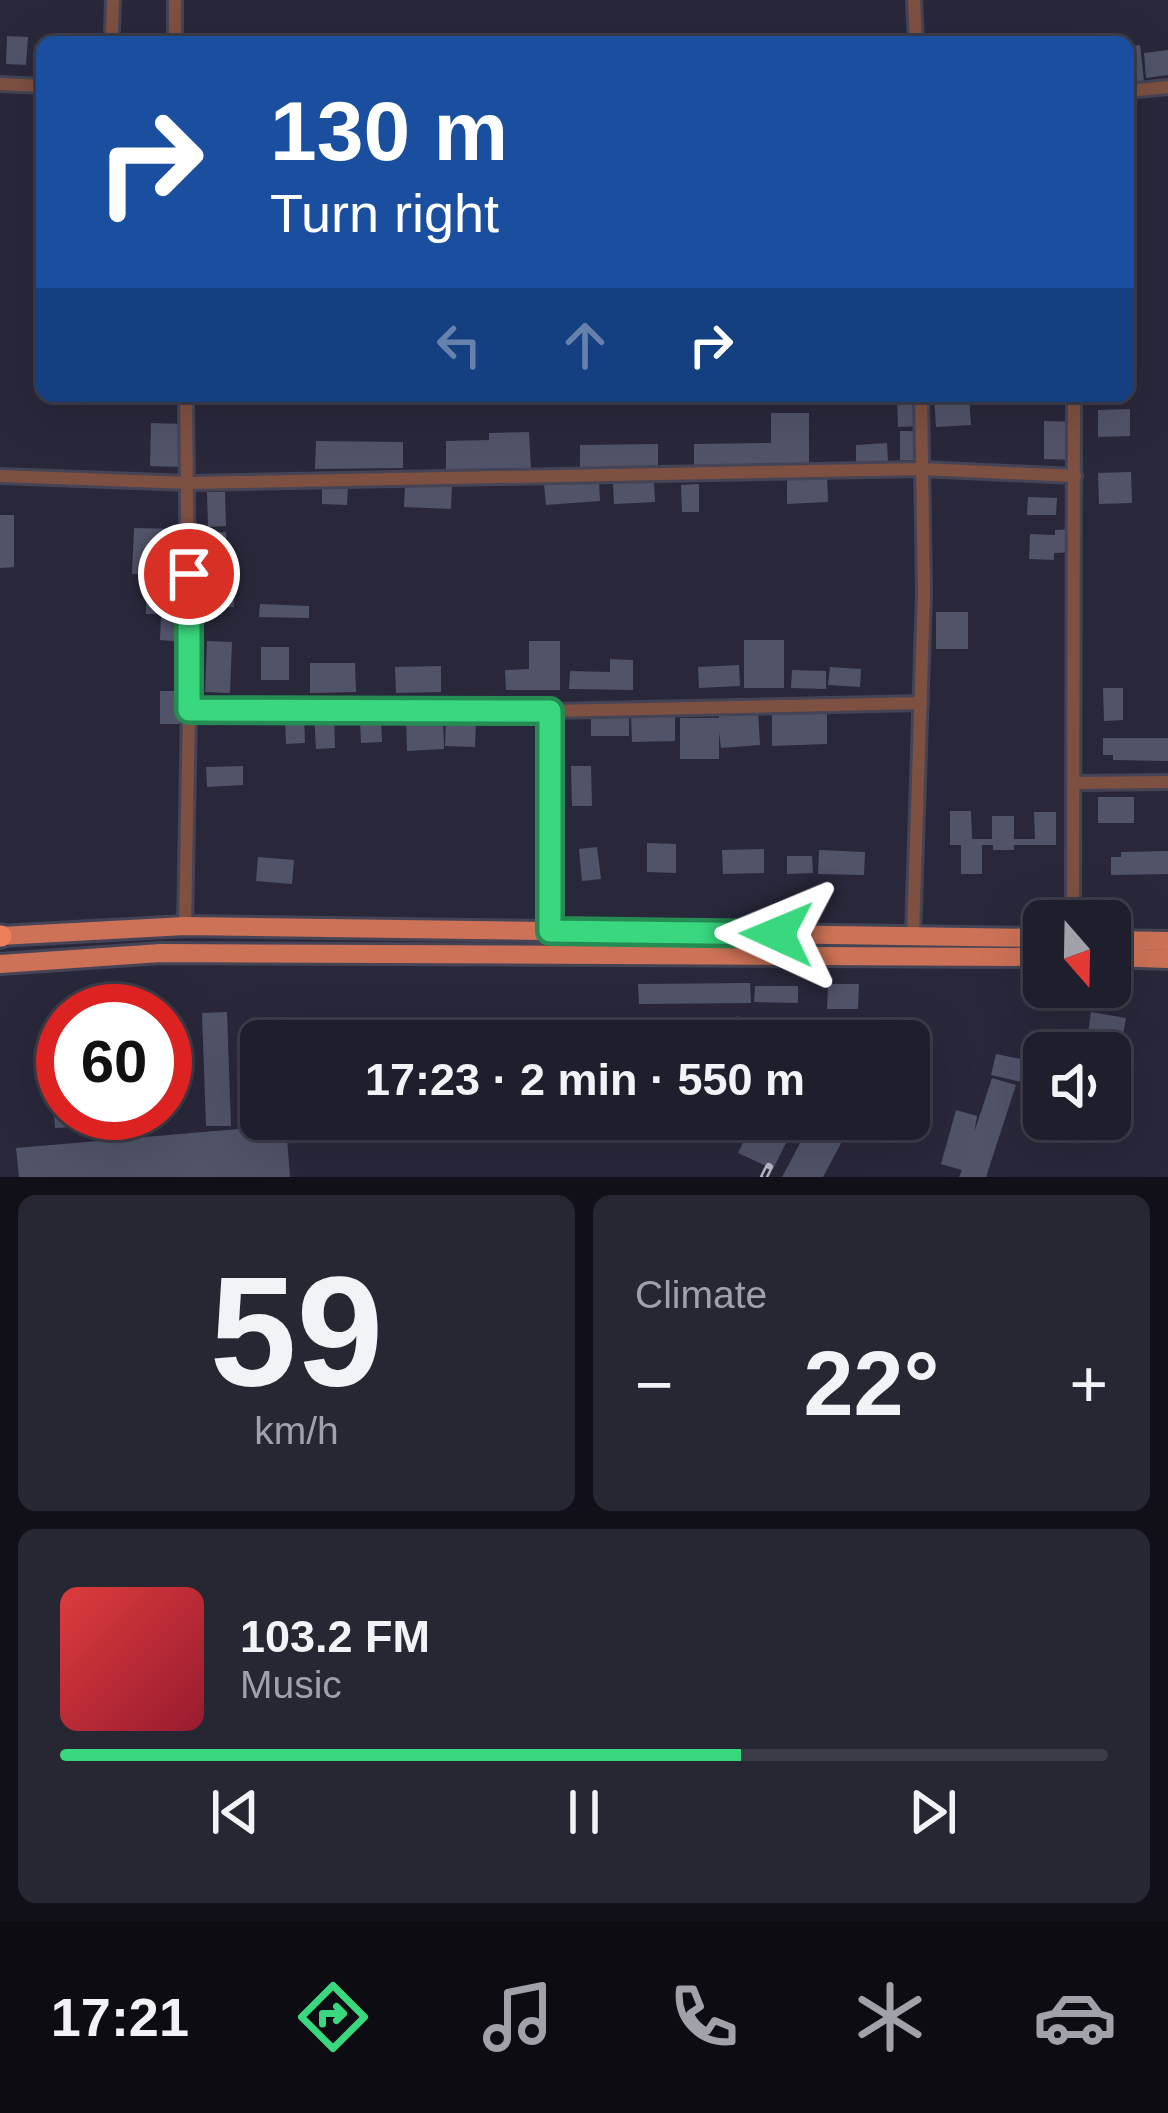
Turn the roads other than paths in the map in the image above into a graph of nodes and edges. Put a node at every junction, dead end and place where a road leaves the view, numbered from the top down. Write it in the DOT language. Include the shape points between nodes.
graph roads {
  1 [pos="113,0"];
  2 [pos="175,0"];
  3 [pos="914,0"];
  4 [pos="112,30"];
  5 [pos="175,36"];
  6 [pos="916,36"];
  7 [pos="0,84"];
  8 [pos="36,86"];
  9 [pos="1168,87"];
  10 [pos="1134,90"];
  11 [pos="186,402"];
  12 [pos="921,402"];
  13 [pos="1074,402"];
  14 [pos="922,469"];
  15 [pos="0,476"];
  16 [pos="1075,476"];
  17 [pos="189,483"];
  18 [pos="921,703"];
  19 [pos="189,710"];
  20 [pos="550,711"];
  21 [pos="1168,782"];
  22 [pos="1074,783"];
  23 [pos="1073,900"];
  24 [pos="185,926"];
  25 [pos="550,931"];
  26 [pos="913,935"];
  27 [pos="0,936"];
  28 [pos="1023,938"];
  29 [pos="1131,940"];
  30 [pos="1168,941"];
  31 [pos="1023,957"];
  32 [pos="1131,958"];
  33 [pos="1168,959"];
  34 [pos="0,964"];
  1 -- 4 [label="street"];
  2 -- 5 [label="street"];
  3 -- 6 [label="street"];
  7 -- 8 [label="street"];
  9 -- 10 [label="street"];
  11 -- 17 [label="street"];
  12 -- 14 [label="street"];
  13 -- 16 [label="street"];
  14 -- 16 [label="street"];
  14 -- 17 [label="street"];
  14 -- 18 [label="street"];
  15 -- 17 [label="street"];
  16 -- 22 [label="street"];
  17 -- 19 [label="street"];
  18 -- 20 [label="street"];
  18 -- 26 [label="street"];
  19 -- 20 [label="street"];
  19 -- 24 [label="street"];
  20 -- 25 [label="street"];
  21 -- 22 [label="street"];
  22 -- 23 [label="street"];
  24 -- 25 [label="main road"];
  24 -- 27 [label="main road"];
  25 -- 26 [label="main road"];
  26 -- 28 [label="main road"];
  29 -- 30 [label="main road"];
  31 -- 34 [label="main road" via="161,953"];
  32 -- 33 [label="main road"];
}
